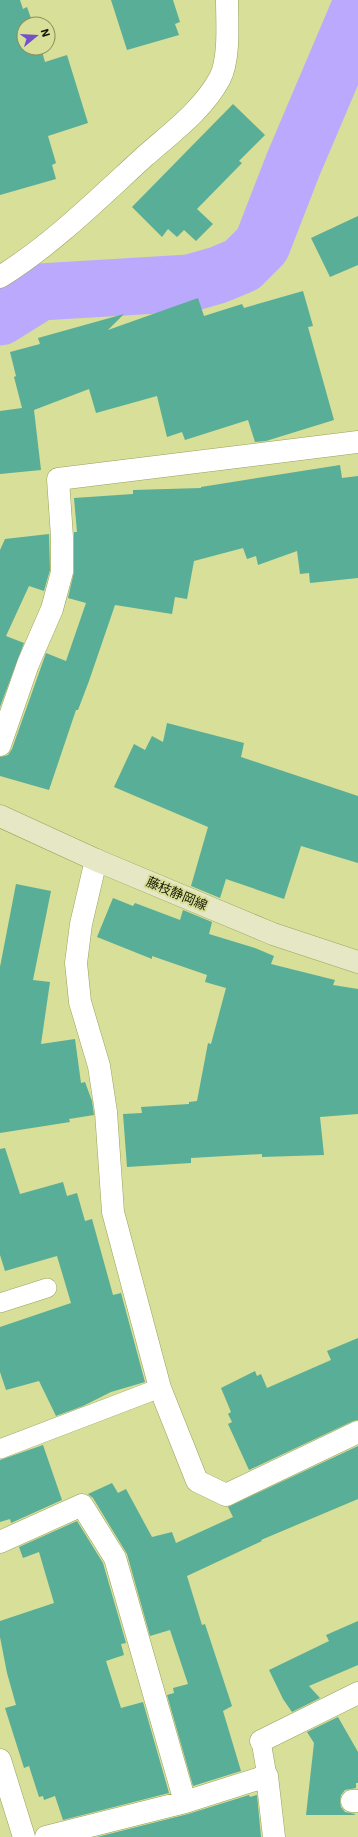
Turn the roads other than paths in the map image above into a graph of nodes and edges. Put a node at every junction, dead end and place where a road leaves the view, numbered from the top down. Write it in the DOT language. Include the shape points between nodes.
graph roads {
  1 [pos="226,0"];
  2 [pos="0,277"];
  3 [pos="358,442"];
  4 [pos="0,745"];
  5 [pos="0,816"];
  6 [pos="96,860"];
  7 [pos="358,962"];
  8 [pos="47,1288"];
  9 [pos="0,1303"];
  10 [pos="160,1388"];
  11 [pos="358,1432"];
  12 [pos="0,1448"];
  13 [pos="0,1542"];
  14 [pos="358,1693"];
  15 [pos="261,1741"];
  16 [pos="0,1760"];
  17 [pos="266,1776"];
  18 [pos="185,1802"];
  19 [pos="24,1837"];
  20 [pos="46,1837"];
  21 [pos="274,1837"];
  1 -- 2 [label="street" via="228,45 220,77 200,105 82,214 24,262"];
  3 -- 4 [label="street" via="58,479 62,572 52,610 28,664"];
  5 -- 6 [label="main road, 藤枝静岡線"];
  6 -- 7 [label="main road, 藤枝静岡線" via="273,934"];
  6 -- 10 [label="street" via="80,924 76,963 80,1002 99,1066 106,1112 113,1212"];
  8 -- 9 [label="lane"];
  10 -- 11 [label="street" via="197,1481 226,1496"];
  10 -- 12 [label="lane"];
  13 -- 18 [label="street" via="82,1505 115,1558"];
  14 -- 15 [label="street"];
  15 -- 17 [label="lane"];
  16 -- 19 [label="street"];
  17 -- 18 [label="street"];
  17 -- 21 [label="street"];
  18 -- 20 [label="street"];
}
